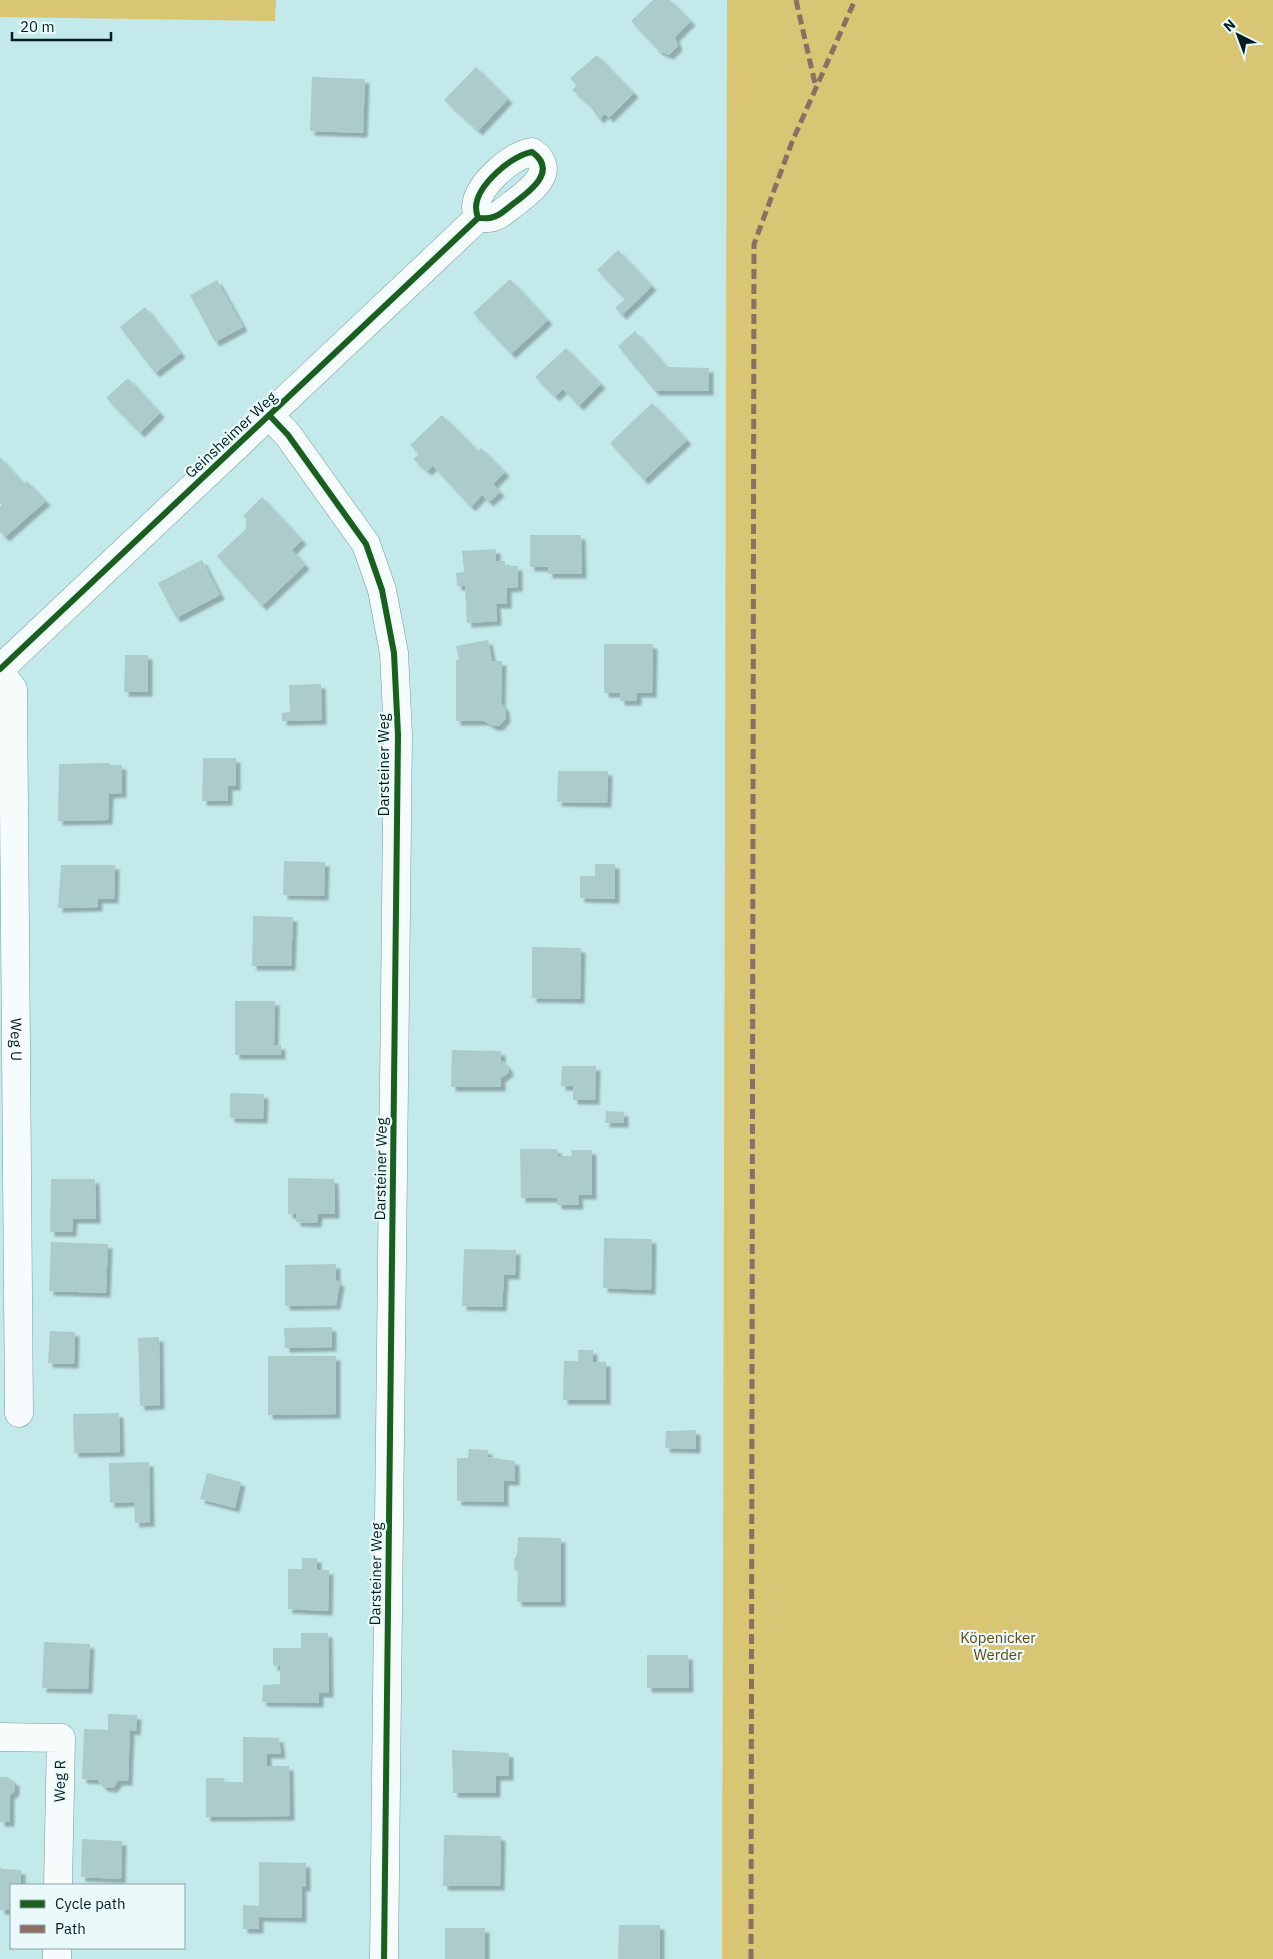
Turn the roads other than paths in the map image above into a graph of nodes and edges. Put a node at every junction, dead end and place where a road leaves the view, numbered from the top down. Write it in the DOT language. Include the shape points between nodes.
graph roads {
  1 [pos="478,218"];
  2 [pos="270,416"];
  3 [pos="0,671"];
  4 [pos="9,1282"];
  5 [pos="19,1413"];
  6 [pos="0,1737"];
  7 [pos="58,1884"];
  8 [pos="384,1959"];
  1 -- 2 [label="street, Geinsheimer Weg"];
  2 -- 3 [label="street, Geinsheimer Weg"];
  2 -- 8 [label="street, Darsteiner Weg" via="366,544 382,590 394,653 398,735"];
  3 -- 4 [label="street, Weg U" via="13,689"];
  4 -- 5 [label="street, Weg U"];
  6 -- 7 [label="street, Weg R" via="61,1738"];
}
